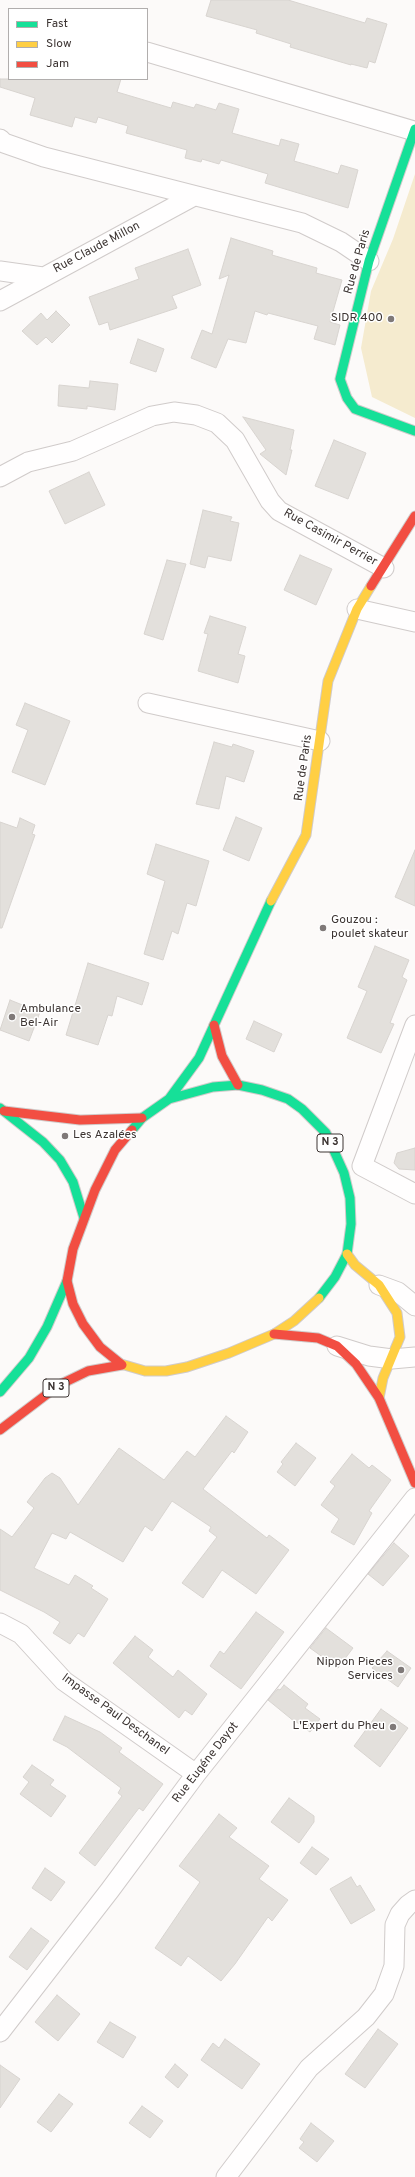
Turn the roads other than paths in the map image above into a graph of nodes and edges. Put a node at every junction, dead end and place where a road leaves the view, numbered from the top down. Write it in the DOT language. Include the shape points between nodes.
graph roads {
  1 [pos="148,52"];
  2 [pos="415,130"];
  3 [pos="0,139"];
  4 [pos="194,196"];
  5 [pos="369,261"];
  6 [pos="0,271"];
  7 [pos="43,278"];
  8 [pos="0,301"];
  9 [pos="415,431"];
  10 [pos="0,477"];
  11 [pos="415,516"];
  12 [pos="384,568"];
  13 [pos="357,609"];
  14 [pos="415,622"];
  15 [pos="148,703"];
  16 [pos="320,741"];
  17 [pos="415,1025"];
  18 [pos="214,1026"];
  19 [pos="412,1044"];
  20 [pos="238,1085"];
  21 [pos="169,1099"];
  22 [pos="2,1109"];
  23 [pos="142,1118"];
  24 [pos="362,1166"];
  25 [pos="344,1173"];
  26 [pos="415,1194"];
  27 [pos="84,1218"];
  28 [pos="347,1254"];
  29 [pos="67,1281"];
  30 [pos="379,1286"];
  31 [pos="415,1306"];
  32 [pos="274,1334"];
  33 [pos="337,1346"];
  34 [pos="415,1357"];
  35 [pos="392,1359"];
  36 [pos="122,1365"];
  37 [pos="0,1392"];
  38 [pos="379,1398"];
  39 [pos="0,1430"];
  40 [pos="415,1482"];
  41 [pos="415,1498"];
  42 [pos="0,1622"];
  43 [pos="196,1774"];
  44 [pos="415,1900"];
  45 [pos="0,2032"];
  46 [pos="226,2177"];
  1 -- 2 [label="street"];
  2 -- 5 [label="main road, Rue de Paris"];
  3 -- 4 [label="street" via="4,143 44,157"];
  4 -- 5 [label="street" via="302,223 341,242"];
  4 -- 7 [label="street, Rue Claude Millon"];
  5 -- 9 [label="main road, Rue de Paris" via="340,379 347,398 355,409"];
  6 -- 7 [label="street"];
  7 -- 8 [label="street, Rue Claude Millon"];
  10 -- 12 [label="street, Rue Casimir Perrier" via="28,462 73,451 152,416 174,412 196,415 217,423 235,440 270,501 279,511"];
  11 -- 12 [label="main road, Rue de Paris"];
  12 -- 13 [label="main road, Rue de Paris"];
  13 -- 14 [label="street"];
  13 -- 16 [label="main road, Rue de Paris" via="328,681"];
  15 -- 16 [label="street"];
  16 -- 18 [label="main road, Rue de Paris" via="306,835 261,919"];
  17 -- 19 [label="street"];
  18 -- 20 [label="main road" via="222,1056"];
  18 -- 21 [label="main road, Rue de Paris" via="199,1058"];
  19 -- 24 [label="street"];
  20 -- 21 [label="main road, N 3" via="213,1087"];
  20 -- 25 [label="main road, N 3" via="288,1099 302,1108 326,1133"];
  21 -- 23 [label="main road, N 3"];
  22 -- 23 [label="main road" via="80,1120"];
  22 -- 27 [label="main road" via="43,1142 60,1160 73,1182"];
  23 -- 27 [label="main road, N 3" via="113,1155"];
  24 -- 25 [label="street"];
  24 -- 26 [label="street"];
  25 -- 28 [label="main road, N 3" via="350,1198 351,1224"];
  27 -- 29 [label="main road, N 3" via="73,1249"];
  28 -- 30 [label="main road" via="355,1265"];
  28 -- 32 [label="main road, N 3" via="335,1277 318,1300"];
  29 -- 36 [label="main road, N 3" via="73,1304 84,1324 100,1347"];
  29 -- 37 [label="main road, N 3" via="47,1327 29,1358"];
  30 -- 31 [label="street" via="398,1292"];
  30 -- 35 [label="main road" via="397,1313 400,1337"];
  32 -- 33 [label="main road, N 3" via="318,1338"];
  32 -- 36 [label="main road, N 3" via="229,1353 187,1366 145,1371"];
  33 -- 35 [label="street" via="369,1356"];
  33 -- 38 [label="main road, N 3" via="356,1364"];
  34 -- 35 [label="street"];
  35 -- 38 [label="main road" via="383,1378"];
  36 -- 39 [label="main road, N 3" via="88,1371 59,1385"];
  38 -- 40 [label="main road, N 3"];
  41 -- 43 [label="street, Rue Eugéne Dayot"];
  42 -- 43 [label="street, Impasse Paul Deschanel" via="21,1634 64,1681"];
  43 -- 45 [label="street, Rue Eugéne Dayot"];
  44 -- 46 [label="street" via="400,1914 395,1925 394,1966 384,1994 366,2017 309,2068"];
}
